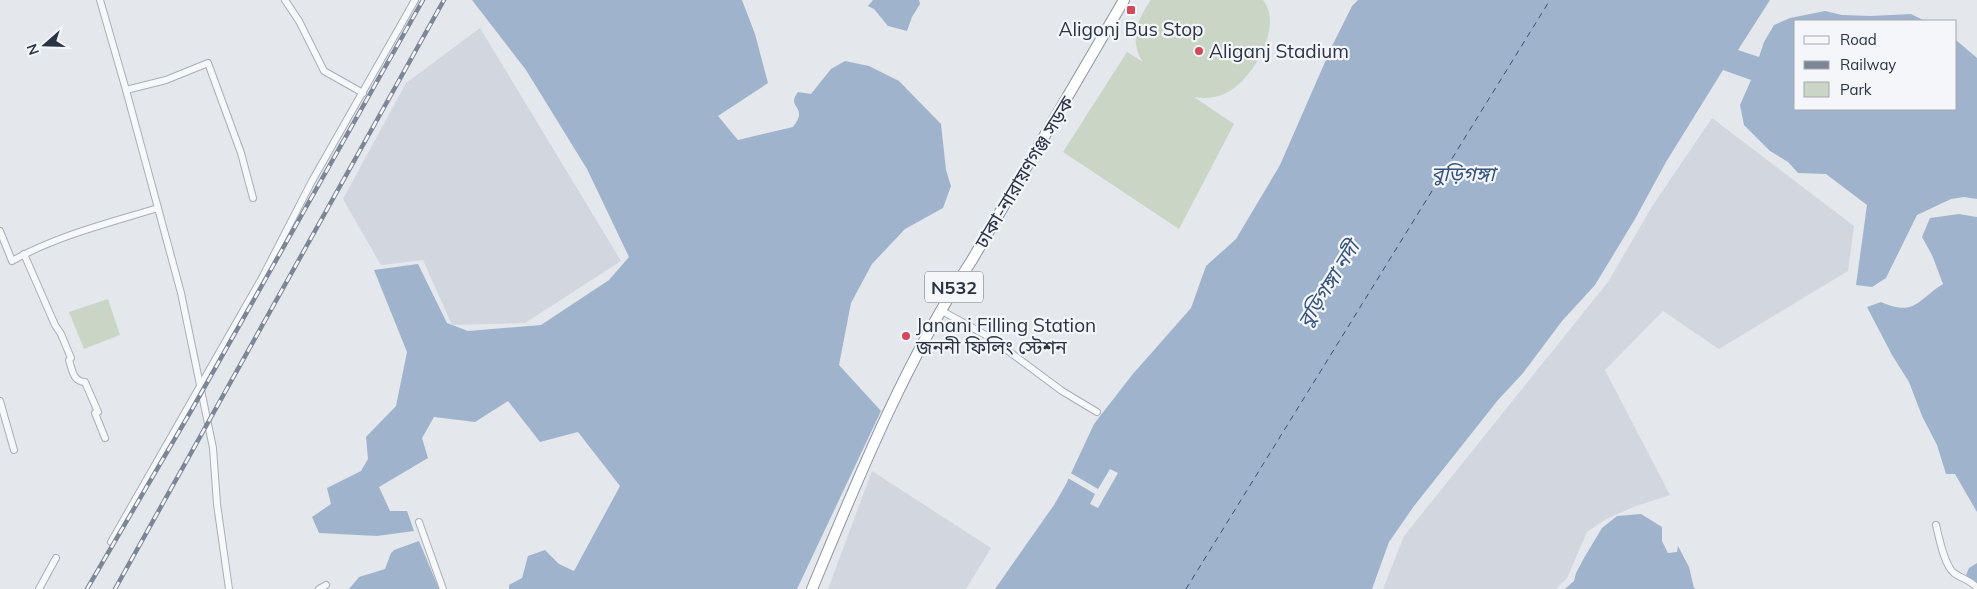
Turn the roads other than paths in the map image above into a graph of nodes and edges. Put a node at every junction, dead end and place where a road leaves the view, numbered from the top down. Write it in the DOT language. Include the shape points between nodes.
graph roads {
  1 [pos="100,0"];
  2 [pos="285,0"];
  3 [pos="415,0"];
  4 [pos="1124,0"];
  5 [pos="126,90"];
  6 [pos="363,93"];
  7 [pos="253,198"];
  8 [pos="158,208"];
  9 [pos="0,231"];
  10 [pos="24,254"];
  11 [pos="942,311"];
  12 [pos="199,386"];
  13 [pos="0,401"];
  14 [pos="1097,412"];
  15 [pos="105,438"];
  16 [pos="14,450"];
  17 [pos="419,522"];
  18 [pos="1936,525"];
  19 [pos="111,542"];
  20 [pos="56,558"];
  21 [pos="326,585"];
  22 [pos="1977,588"];
  23 [pos="39,589"];
  24 [pos="229,589"];
  25 [pos="319,589"];
  26 [pos="443,589"];
  27 [pos="812,589"];
  1 -- 5 [label="street"];
  2 -- 6 [label="street" via="324,71"];
  3 -- 6 [label="street"];
  4 -- 11 [label="highway, ঢাকা-নারায়ণগঞ্জ সড়ক / N532"];
  5 -- 7 [label="street" via="166,80 208,64 241,152"];
  5 -- 8 [label="street"];
  6 -- 12 [label="street" via="312,182 264,276"];
  8 -- 10 [label="street"];
  8 -- 12 [label="street" via="181,293"];
  9 -- 10 [label="street" via="12,261"];
  10 -- 15 [label="street" via="71,358 76,380 85,382 93,398"];
  11 -- 14 [label="street" via="991,338 1062,391"];
  11 -- 27 [label="highway, ঢাকা-নারায়ণগঞ্জ সড়ক / N532" via="912,361"];
  12 -- 19 [label="street"];
  12 -- 24 [label="street" via="213,448"];
  13 -- 16 [label="street"];
  17 -- 26 [label="street"];
  18 -- 22 [label="street" via="1952,572"];
  20 -- 23 [label="street"];
  21 -- 25 [label="street"];
}
